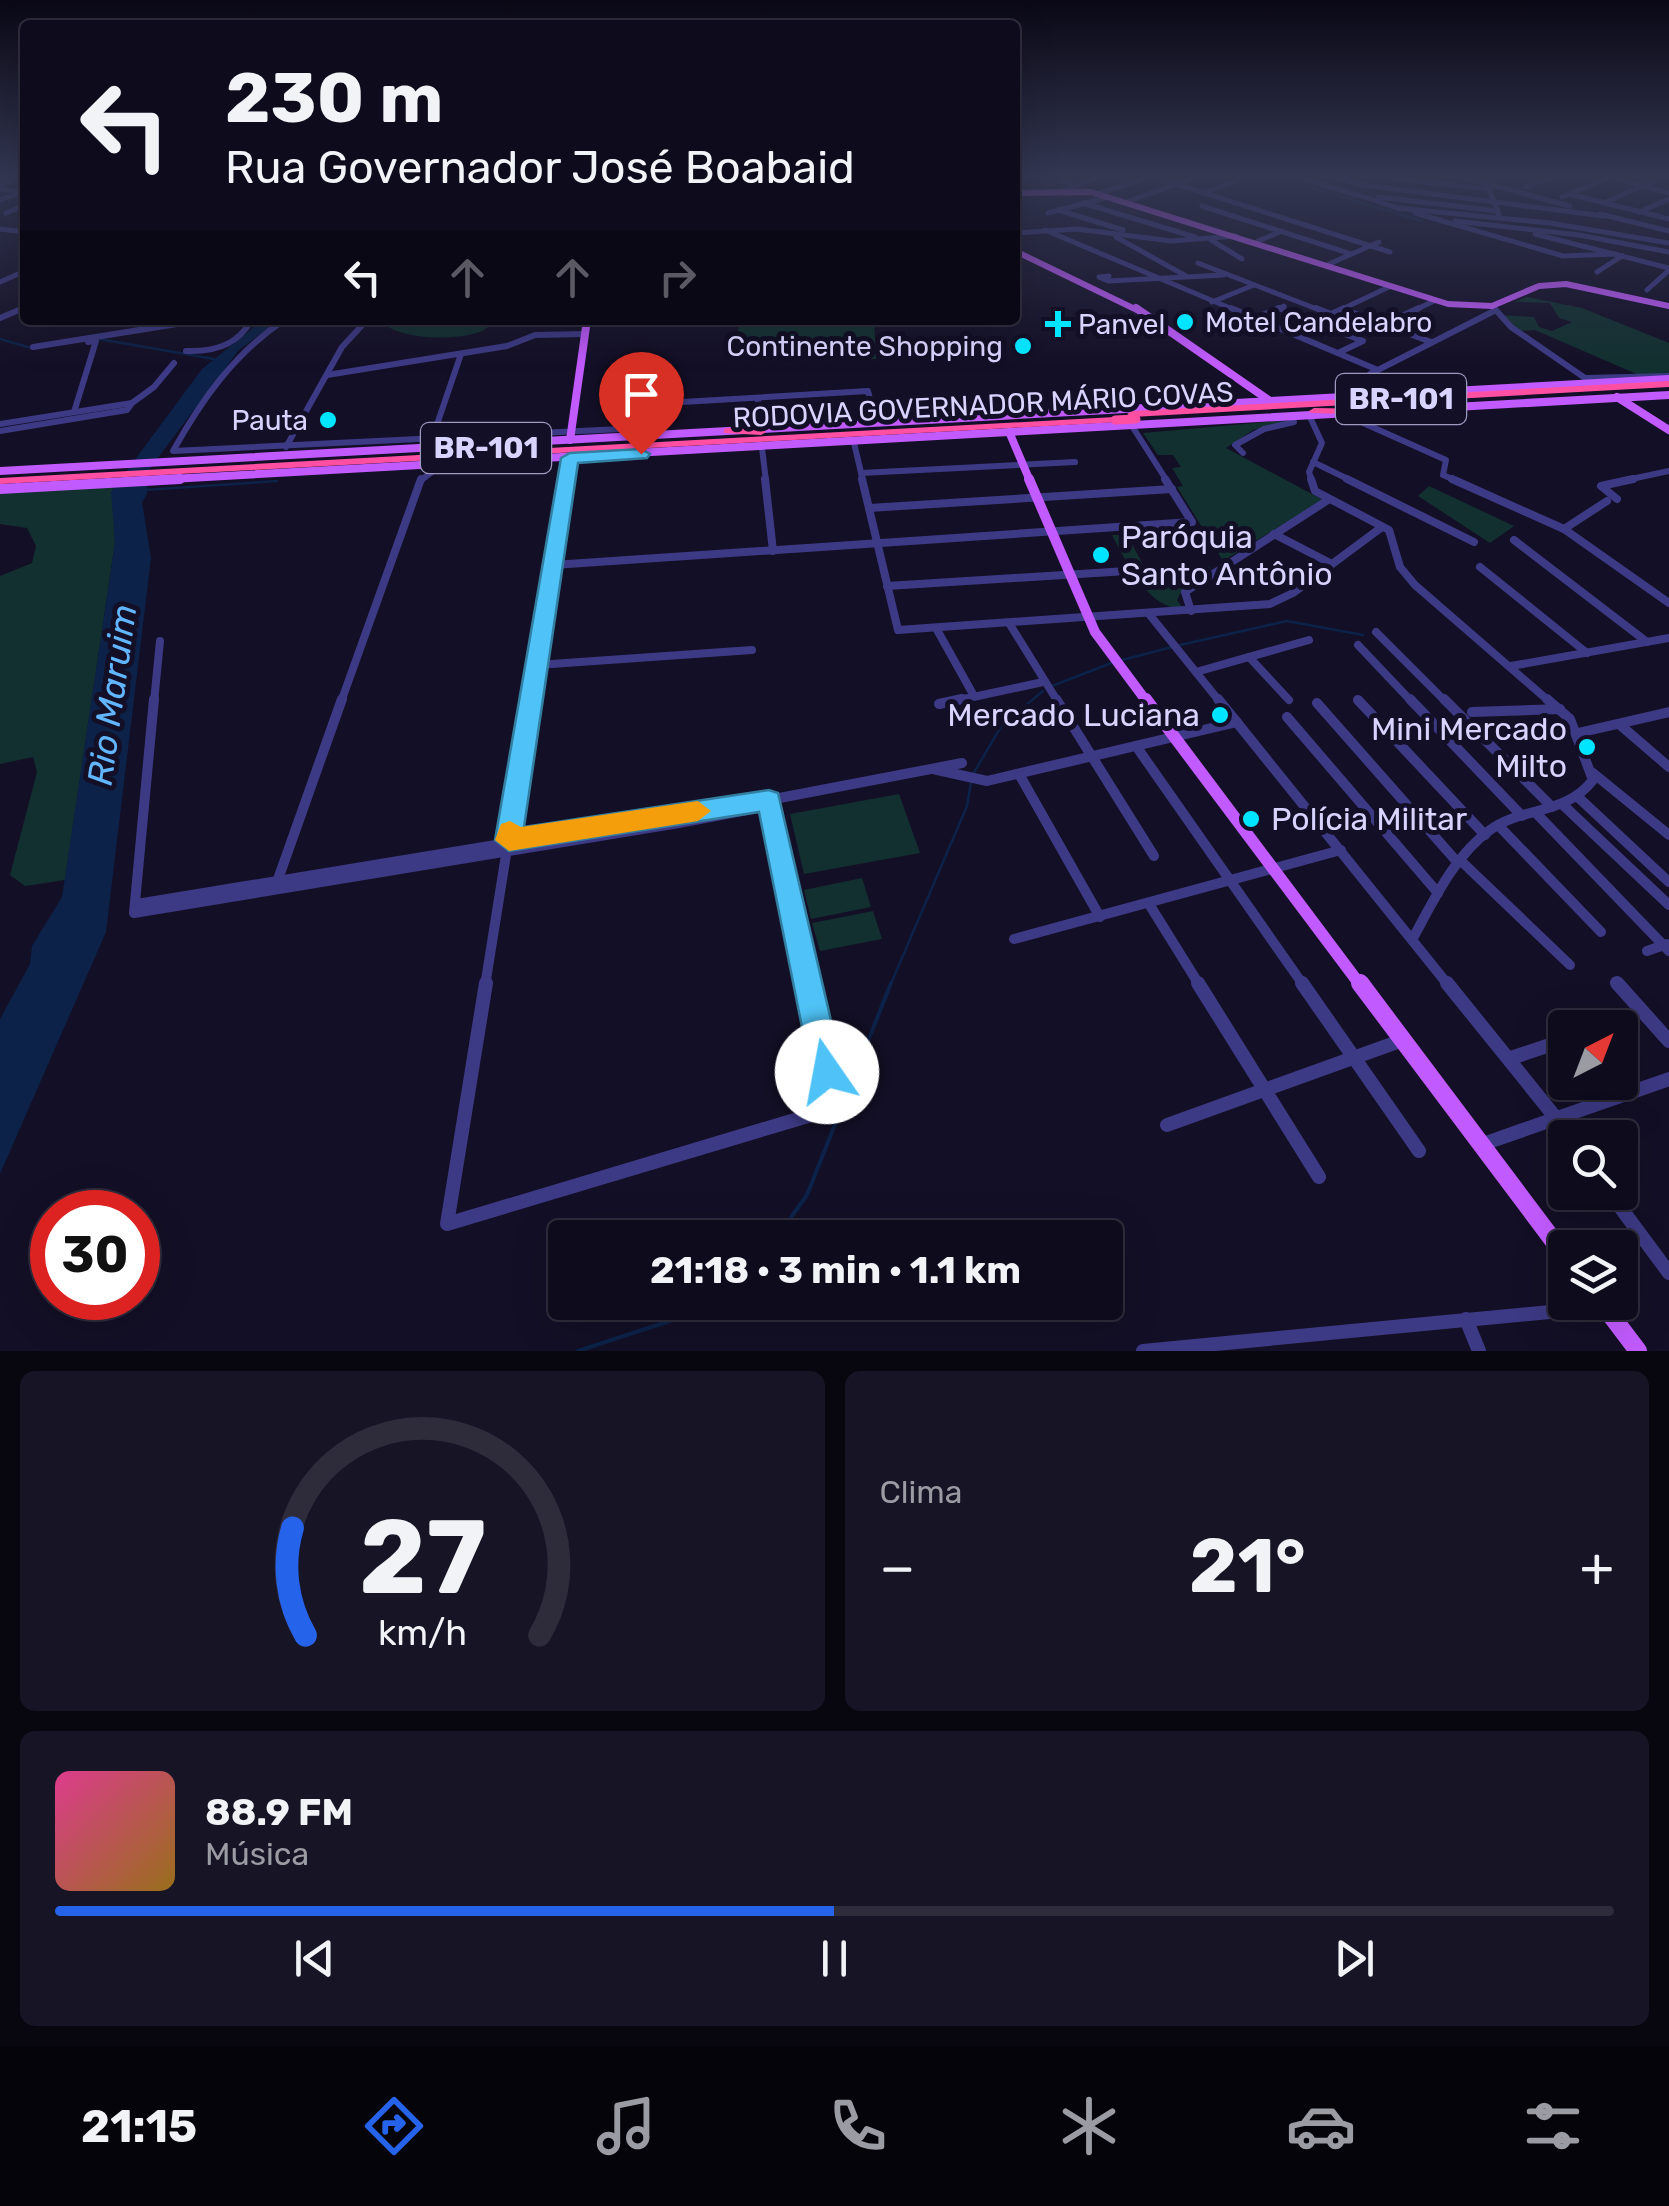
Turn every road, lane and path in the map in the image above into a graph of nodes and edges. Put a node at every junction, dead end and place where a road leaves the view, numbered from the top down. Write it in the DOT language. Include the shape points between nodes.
graph roads {
  1 [pos="1068,240"];
  2 [pos="1124,240"];
  3 [pos="1207,240"];
  4 [pos="1254,240"];
  5 [pos="1308,240"];
  6 [pos="1352,240"];
  7 [pos="1507,240"];
  8 [pos="1561,240"];
  9 [pos="1596,240"];
  10 [pos="1258,241"];
  11 [pos="1379,242"];
  12 [pos="1370,246"];
  13 [pos="1390,252"];
  14 [pos="1669,252"];
  15 [pos="1351,254"];
  16 [pos="1020,255"];
  17 [pos="1619,255"];
  18 [pos="1242,259"];
  19 [pos="1198,263"];
  20 [pos="1329,264"];
  21 [pos="1237,268"];
  22 [pos="1669,269"];
  23 [pos="1216,270"];
  24 [pos="1598,272"];
  25 [pos="1228,274"];
  26 [pos="1187,277"];
  27 [pos="1156,278"];
  28 [pos="1657,281"];
  29 [pos="1254,284"];
  30 [pos="1669,284"];
  31 [pos="1391,286"];
  32 [pos="1118,288"];
  33 [pos="1647,290"];
  34 [pos="1295,300"];
  35 [pos="1434,300"];
  36 [pos="1212,302"];
  37 [pos="1669,306"];
  38 [pos="1278,308"];
  39 [pos="1493,308"];
  40 [pos="1343,309"];
  41 [pos="19,310"];
  42 [pos="0,318"];
  43 [pos="1253,318"];
  44 [pos="1384,324"];
  45 [pos="175,325"];
  46 [pos="248,325"];
  47 [pos="277,325"];
  48 [pos="361,325"];
  49 [pos="586,325"];
  50 [pos="585,334"];
  51 [pos="99,339"];
  52 [pos="1431,342"];
  53 [pos="35,348"];
  54 [pos="186,350"];
  55 [pos="1338,353"];
  56 [pos="461,354"];
  57 [pos="174,362"];
  58 [pos="1378,370"];
  59 [pos="327,375"];
  60 [pos="1669,384"];
  61 [pos="1415,393"];
  62 [pos="1389,394"];
  63 [pos="1617,397"];
  64 [pos="758,398"];
  65 [pos="1356,401"];
  66 [pos="132,402"];
  67 [pos="1266,402"];
  68 [pos="74,412"];
  69 [pos="1380,412"];
  70 [pos="1301,414"];
  71 [pos="1342,414"];
  72 [pos="1116,415"];
  73 [pos="1133,420"];
  74 [pos="876,423"];
  75 [pos="0,428"];
  76 [pos="760,429"];
  77 [pos="1669,430"];
  78 [pos="727,431"];
  79 [pos="793,432"];
  80 [pos="1010,434"];
  81 [pos="570,436"];
  82 [pos="432,439"];
  83 [pos="771,439"];
  84 [pos="372,442"];
  85 [pos="854,443"];
  86 [pos="286,447"];
  87 [pos="762,448"];
  88 [pos="703,451"];
  89 [pos="344,452"];
  90 [pos="1243,453"];
  91 [pos="570,458"];
  92 [pos="1075,462"];
  93 [pos="1313,462"];
  94 [pos="1024,464"];
  95 [pos="175,465"];
  96 [pos="440,465"];
  97 [pos="408,466"];
  98 [pos="1669,472"];
  99 [pos="861,473"];
  100 [pos="421,478"];
  101 [pos="0,479"];
  102 [pos="1172,490"];
  103 [pos="1038,498"];
  104 [pos="1328,500"];
  105 [pos="869,508"];
  106 [pos="1382,527"];
  107 [pos="1564,530"];
  108 [pos="1055,534"];
  109 [pos="1274,534"];
  110 [pos="1514,540"];
  111 [pos="1474,542"];
  112 [pos="878,545"];
  113 [pos="774,551"];
  114 [pos="1332,564"];
  115 [pos="553,565"];
  116 [pos="1480,567"];
  117 [pos="1126,570"];
  118 [pos="1072,574"];
  119 [pos="888,586"];
  120 [pos="1669,604"];
  121 [pos="1191,611"];
  122 [pos="1148,614"];
  123 [pos="1088,617"];
  124 [pos="1009,623"];
  125 [pos="936,628"];
  126 [pos="1376,632"];
  127 [pos="1669,638"];
  128 [pos="1309,640"];
  129 [pos="160,641"];
  130 [pos="1647,642"];
  131 [pos="1358,645"];
  132 [pos="1176,648"];
  133 [pos="752,650"];
  134 [pos="1587,653"];
  135 [pos="1249,657"];
  136 [pos="537,665"];
  137 [pos="1511,666"];
  138 [pos="1196,672"];
  139 [pos="1042,682"];
  140 [pos="974,696"];
  141 [pos="1289,700"];
  142 [pos="1358,700"];
  143 [pos="939,704"];
  144 [pos="1317,704"];
  145 [pos="1560,709"];
  146 [pos="1472,712"];
  147 [pos="1669,712"];
  148 [pos="1287,717"];
  149 [pos="1237,722"];
  150 [pos="1619,724"];
  151 [pos="1578,733"];
  152 [pos="1176,736"];
  153 [pos="1136,746"];
  154 [pos="1094,756"];
  155 [pos="962,762"];
  156 [pos="1669,767"];
  157 [pos="931,768"];
  158 [pos="1019,774"];
  159 [pos="1593,774"];
  160 [pos="1579,798"];
  161 [pos="769,800"];
  162 [pos="1557,806"];
  163 [pos="1529,814"];
  164 [pos="1498,825"];
  165 [pos="1484,835"];
  166 [pos="1669,835"];
  167 [pos="508,845"];
  168 [pos="1342,850"];
  169 [pos="1154,856"];
  170 [pos="1459,861"];
  171 [pos="1275,869"];
  172 [pos="1230,881"];
  173 [pos="1669,882"];
  174 [pos="276,884"];
  175 [pos="1438,893"];
  176 [pos="1150,904"];
  177 [pos="1669,905"];
  178 [pos="1100,917"];
  179 [pos="1600,932"];
  180 [pos="1413,938"];
  181 [pos="1014,939"];
  182 [pos="1668,947"];
  183 [pos="1647,951"];
  184 [pos="1570,965"];
  185 [pos="1616,982"];
  186 [pos="1403,1040"];
  187 [pos="1669,1041"];
  188 [pos="1548,1046"];
  189 [pos="1354,1058"];
  190 [pos="1511,1058"];
  191 [pos="1667,1083"];
  192 [pos="1265,1090"];
  193 [pos="1560,1118"];
  194 [pos="1168,1124"];
  195 [pos="1480,1145"];
  196 [pos="1420,1152"];
  197 [pos="1319,1177"];
  198 [pos="1622,1210"];
  199 [pos="1548,1234"];
  200 [pos="1669,1273"];
  201 [pos="1548,1311"];
  202 [pos="1466,1319"];
  203 [pos="1614,1320"];
  204 [pos="1282,1344"];
  205 [pos="1143,1351"];
  206 [pos="1479,1351"];
  207 [pos="1638,1351"];
  1 -- 27 [label="street"];
  2 -- 26 [label="street"];
  3 -- 18 [label="street"];
  4 -- 10 [label="main road"];
  5 -- 15 [label="street"];
  6 -- 12 [label="street"];
  7 -- 17 [label="street" via="1568,257"];
  8 -- 17 [label="street"];
  9 -- 14 [label="street"];
  10 -- 20 [label="main road"];
  11 -- 12 [label="street"];
  12 -- 13 [label="street"];
  12 -- 15 [label="street"];
  15 -- 20 [label="street"];
  16 -- 67 [label="main road" via="1130,304"];
  17 -- 22 [label="street"];
  17 -- 24 [label="street"];
  19 -- 23 [label="street"];
  20 -- 31 [label="main road"];
  21 -- 23 [label="street"];
  22 -- 28 [label="street"];
  23 -- 25 [label="street"];
  25 -- 26 [label="street"];
  25 -- 29 [label="street"];
  26 -- 27 [label="street"];
  27 -- 32 [label="street" via="1109,278"];
  27 -- 36 [label="street"];
  28 -- 30 [label="street"];
  28 -- 33 [label="street"];
  29 -- 34 [label="street"];
  29 -- 36 [label="street"];
  31 -- 35 [label="main road"];
  31 -- 40 [label="street"];
  34 -- 38 [label="street"];
  34 -- 40 [label="street" via="1331,314"];
  35 -- 39 [label="main road"];
  35 -- 44 [label="street"];
  36 -- 43 [label="street"];
  37 -- 39 [label="main road" via="1566,284 1539,286"];
  38 -- 43 [label="street"];
  38 -- 55 [label="street" via="1363,341"];
  39 -- 52 [label="street"];
  39 -- 60 [label="street" via="1585,378"];
  40 -- 44 [label="street"];
  41 -- 42 [label="street"];
  43 -- 55 [label="street"];
  44 -- 52 [label="street"];
  45 -- 51 [label="street"];
  46 -- 54 [label="street" via="215,352"];
  47 -- 95 [label="street" via="213,384"];
  48 -- 59 [label="street"];
  49 -- 50 [label="main road"];
  50 -- 56 [label="street" via="534,335"];
  50 -- 81 [label="main road"];
  51 -- 53 [label="street"];
  51 -- 68 [label="street"];
  52 -- 58 [label="street"];
  55 -- 58 [label="street"];
  56 -- 59 [label="street"];
  56 -- 82 [label="street"];
  57 -- 66 [label="street"];
  58 -- 62 [label="street" via="1370,376"];
  59 -- 86 [label="street"];
  60 -- 61 [label="main road"];
  60 -- 63 [label="main road"];
  60 -- 65 [label="highway, RODOVIA GOVERNADOR MÁRIO COVAS / BR-101"];
  60 -- 70 [label="highway, RODOVIA GOVERNADOR MÁRIO COVAS / BR-101"];
  61 -- 62 [label="main road"];
  61 -- 65 [label="highway"];
  62 -- 67 [label="main road"];
  63 -- 69 [label="main road"];
  63 -- 77 [label="main road"];
  64 -- 74 [label="street" via="868,392"];
  64 -- 76 [label="street"];
  64 -- 81 [label="street" via="660,404 646,427"];
  65 -- 73 [label="highway, RODOVIA GOVERNADOR MÁRIO COVAS / BR-101"];
  66 -- 68 [label="street"];
  66 -- 75 [label="street" via="128,410"];
  67 -- 72 [label="main road"];
  68 -- 75 [label="street"];
  69 -- 70 [label="highway"];
  69 -- 71 [label="main road"];
  70 -- 71 [label="main road"];
  70 -- 73 [label="highway, RODOVIA GOVERNADOR MÁRIO COVAS / BR-101"];
  70 -- 90 [label="street" via="1235,446"];
  70 -- 93 [label="street" via="1322,439"];
  71 -- 107 [label="street" via="1446,460 1446,476"];
  72 -- 73 [label="highway, RODOVIA GOVERNADOR MÁRIO COVAS / BR-101, bridge"];
  72 -- 74 [label="main road"];
  72 -- 79 [label="highway, RODOVIA GOVERNADOR MÁRIO COVAS / BR-101"];
  72 -- 83 [label="highway, RODOVIA GOVERNADOR MÁRIO COVAS / BR-101"];
  73 -- 80 [label="main road"];
  73 -- 102 [label="street"];
  74 -- 76 [label="main road"];
  76 -- 78 [label="main road"];
  78 -- 79 [label="highway"];
  78 -- 81 [label="main road"];
  79 -- 95 [label="highway, RODOVIA GOVERNADOR MÁRIO COVAS / BR-101"];
  80 -- 85 [label="main road"];
  80 -- 94 [label="main road"];
  81 -- 82 [label="street"];
  81 -- 89 [label="main road"];
  82 -- 84 [label="street"];
  83 -- 88 [label="highway"];
  83 -- 95 [label="highway, RODOVIA GOVERNADOR MÁRIO COVAS / BR-101"];
  84 -- 86 [label="street"];
  84 -- 89 [label="street"];
  85 -- 87 [label="main road"];
  85 -- 99 [label="street"];
  86 -- 95 [label="street"];
  87 -- 88 [label="main road"];
  87 -- 113 [label="street"];
  88 -- 91 [label="main road"];
  89 -- 95 [label="main road"];
  91 -- 96 [label="main road"];
  91 -- 115 [label="street"];
  92 -- 94 [label="street"];
  93 -- 104 [label="street" via="1312,486"];
  93 -- 111 [label="street"];
  94 -- 99 [label="street"];
  94 -- 103 [label="main road"];
  95 -- 97 [label="main road"];
  95 -- 101 [label="highway, RODOVIA GOVERNADOR MÁRIO COVAS / BR-101"];
  96 -- 97 [label="main road"];
  96 -- 100 [label="street"];
  97 -- 100 [label="street"];
  98 -- 107 [label="street" via="1601,486 1612,500"];
  99 -- 105 [label="street"];
  100 -- 174 [label="street"];
  102 -- 103 [label="street"];
  102 -- 108 [label="street" via="1192,522"];
  103 -- 105 [label="street"];
  103 -- 108 [label="main road"];
  104 -- 106 [label="street"];
  104 -- 109 [label="street"];
  105 -- 112 [label="street"];
  106 -- 114 [label="street"];
  106 -- 137 [label="street" via="1408,577"];
  107 -- 120 [label="street"];
  108 -- 112 [label="street"];
  108 -- 118 [label="main road"];
  109 -- 114 [label="street"];
  109 -- 121 [label="street" via="1184,592"];
  110 -- 130 [label="street"];
  112 -- 113 [label="street"];
  112 -- 119 [label="street"];
  113 -- 115 [label="street"];
  114 -- 121 [label="street" via="1278,602"];
  115 -- 136 [label="street"];
  116 -- 134 [label="street"];
  117 -- 118 [label="street"];
  118 -- 119 [label="street"];
  118 -- 123 [label="main road"];
  119 -- 125 [label="street" via="898,630"];
  121 -- 122 [label="street"];
  122 -- 123 [label="street"];
  122 -- 132 [label="street"];
  123 -- 124 [label="street"];
  123 -- 152 [label="main road"];
  124 -- 125 [label="street"];
  124 -- 139 [label="street"];
  125 -- 140 [label="street"];
  126 -- 162 [label="street"];
  127 -- 130 [label="street"];
  128 -- 135 [label="street"];
  129 -- 174 [label="street" via="136,908"];
  130 -- 134 [label="street"];
  131 -- 163 [label="street"];
  132 -- 138 [label="street"];
  133 -- 136 [label="street"];
  134 -- 137 [label="street"];
  135 -- 138 [label="street"];
  135 -- 141 [label="street"];
  136 -- 167 [label="street"];
  137 -- 145 [label="street"];
  138 -- 149 [label="street"];
  139 -- 140 [label="street"];
  139 -- 154 [label="street"];
  140 -- 143 [label="street"];
  142 -- 165 [label="street"];
  144 -- 170 [label="street"];
  145 -- 146 [label="street"];
  145 -- 151 [label="street"];
  147 -- 150 [label="street"];
  148 -- 175 [label="street"];
  149 -- 152 [label="street"];
  149 -- 168 [label="street"];
  150 -- 151 [label="street"];
  150 -- 156 [label="street"];
  151 -- 159 [label="street"];
  152 -- 153 [label="street"];
  152 -- 171 [label="main road"];
  153 -- 154 [label="street"];
  153 -- 172 [label="street"];
  154 -- 158 [label="street"];
  154 -- 169 [label="street"];
  155 -- 157 [label="street"];
  157 -- 158 [label="street" via="974,781"];
  157 -- 161 [label="street"];
  158 -- 178 [label="street"];
  159 -- 160 [label="street" via="1591,788"];
  159 -- 166 [label="street"];
  160 -- 162 [label="street"];
  160 -- 173 [label="street"];
  161 -- 167 [label="street" via="764,808"];
  161 -- 167 [label="street" via="827,1072 822,1103 791,1124 448,1224"];
  162 -- 163 [label="street"];
  162 -- 177 [label="street"];
  163 -- 164 [label="street"];
  163 -- 182 [label="street"];
  164 -- 165 [label="street"];
  164 -- 179 [label="street"];
  165 -- 170 [label="street"];
  167 -- 174 [label="street"];
  168 -- 171 [label="street"];
  168 -- 180 [label="street"];
  170 -- 175 [label="street"];
  170 -- 184 [label="street"];
  171 -- 172 [label="street"];
  171 -- 186 [label="main road"];
  172 -- 176 [label="street"];
  172 -- 189 [label="street"];
  175 -- 180 [label="street"];
  176 -- 178 [label="street"];
  176 -- 192 [label="street"];
  178 -- 181 [label="street"];
  180 -- 190 [label="street"];
  182 -- 183 [label="street"];
  185 -- 187 [label="street"];
  186 -- 189 [label="street"];
  186 -- 195 [label="main road"];
  188 -- 190 [label="street"];
  189 -- 192 [label="street"];
  189 -- 196 [label="street"];
  190 -- 193 [label="street"];
  191 -- 193 [label="street"];
  192 -- 194 [label="street"];
  192 -- 197 [label="street"];
  193 -- 195 [label="street"];
  195 -- 199 [label="main road"];
  198 -- 200 [label="street"];
  201 -- 202 [label="street"];
  202 -- 204 [label="street"];
  202 -- 206 [label="street"];
  203 -- 207 [label="main road"];
  204 -- 205 [label="street"];
}
